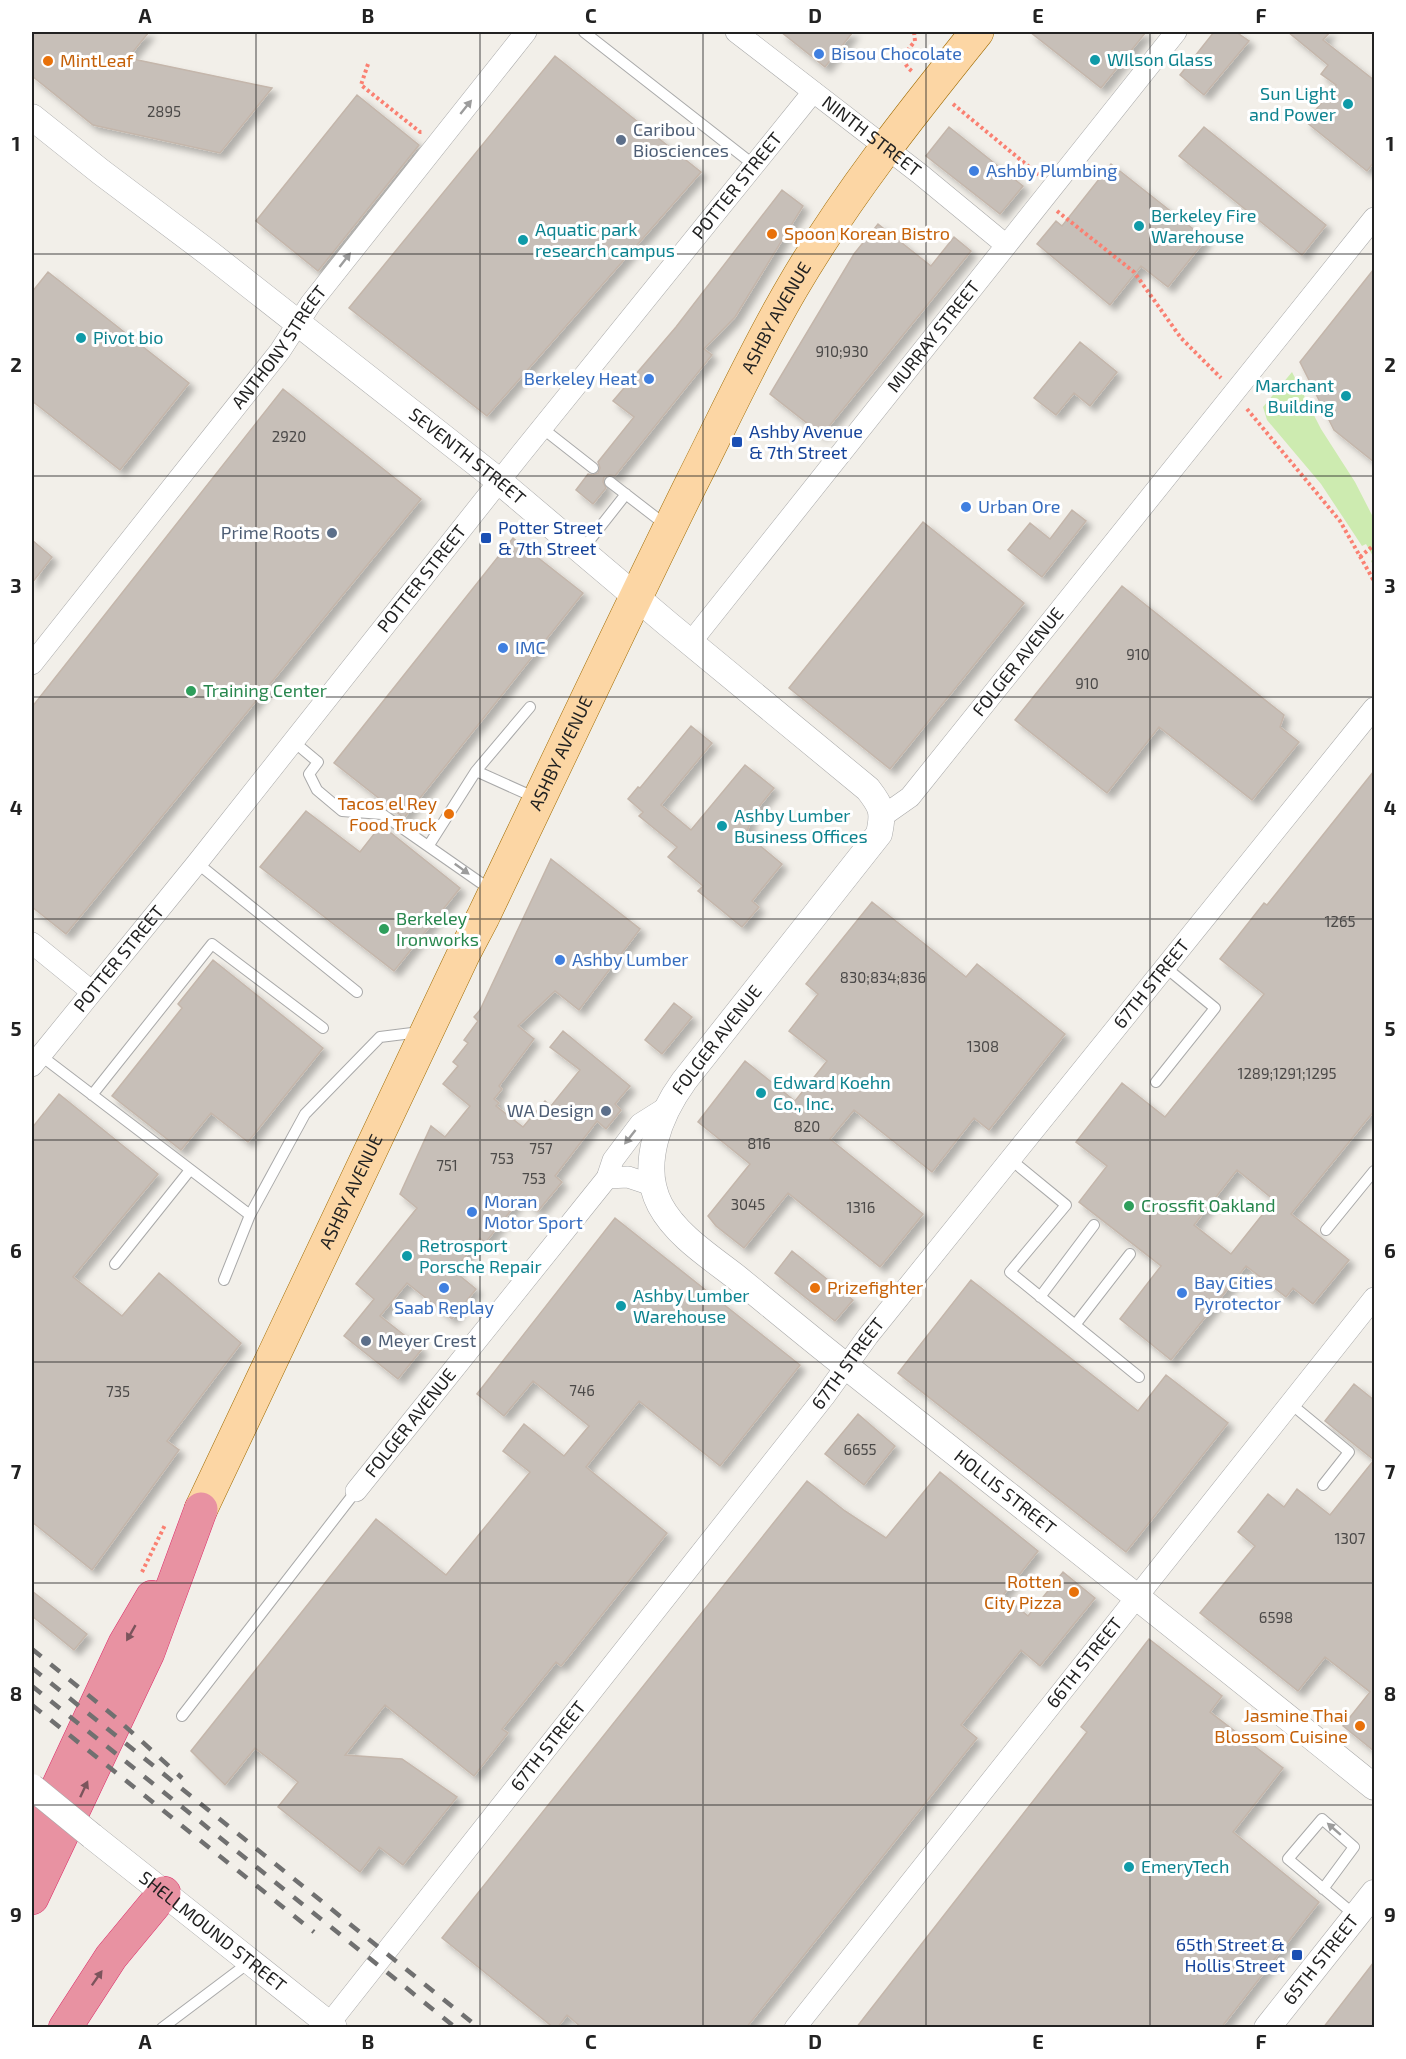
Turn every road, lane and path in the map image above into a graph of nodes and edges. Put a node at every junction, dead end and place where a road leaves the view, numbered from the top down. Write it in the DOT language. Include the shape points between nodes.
graph roads {
  1 [pos="526,32"];
  2 [pos="584,32"];
  3 [pos="736,32"];
  4 [pos="914,32"];
  5 [pos="977,32"];
  6 [pos="1176,32"];
  7 [pos="368,64"];
  8 [pos="907,67"];
  9 [pos="813,92"];
  10 [pos="963,112"];
  11 [pos="32,117"];
  12 [pos="437,143"];
  13 [pos="885,148"];
  14 [pos="754,165"];
  15 [pos="1048,193"];
  16 [pos="1374,218"];
  17 [pos="1006,245"];
  18 [pos="298,324"];
  19 [pos="542,428"];
  20 [pos="593,468"];
  21 [pos="500,481"];
  22 [pos="610,482"];
  23 [pos="626,494"];
  24 [pos="669,528"];
  25 [pos="1374,545"];
  26 [pos="582,550"];
  27 [pos="1360,557"];
  28 [pos="636,596"];
  29 [pos="691,642"];
  30 [pos="32,664"];
  31 [pos="530,706"];
  32 [pos="1374,708"];
  33 [pos="294,742"];
  34 [pos="476,771"];
  35 [pos="539,800"];
  36 [pos="883,816"];
  37 [pos="429,845"];
  38 [pos="197,863"];
  39 [pos="495,892"];
  40 [pos="32,942"];
  41 [pos="1165,967"];
  42 [pos="92,991"];
  43 [pos="357,992"];
  44 [pos="323,1029"];
  45 [pos="427,1031"];
  46 [pos="36,1061"];
  47 [pos="1156,1082"];
  48 [pos="92,1095"];
  49 [pos="667,1107"];
  50 [pos="653,1153"];
  51 [pos="1010,1159"];
  52 [pos="190,1170"];
  53 [pos="1374,1171"];
  54 [pos="607,1178"];
  55 [pos="652,1185"];
  56 [pos="250,1215"];
  57 [pos="1094,1225"];
  58 [pos="1326,1230"];
  59 [pos="1130,1254"];
  60 [pos="114,1264"];
  61 [pos="224,1280"];
  62 [pos="1040,1297"];
  63 [pos="1374,1298"];
  64 [pos="1075,1325"];
  65 [pos="846,1366"];
  66 [pos="1139,1377"];
  67 [pos="1291,1404"];
  68 [pos="1323,1485"];
  69 [pos="356,1491"];
  70 [pos="201,1509"];
  71 [pos="1137,1597"];
  72 [pos="182,1716"];
  73 [pos="32,1787"];
  74 [pos="1374,1787"];
  75 [pos="32,1842"];
  76 [pos="1323,1888"];
  77 [pos="164,1893"];
  78 [pos="1374,1893"];
  79 [pos="32,1898"];
  80 [pos="1356,1917"];
  81 [pos="251,1961"];
  82 [pos="331,2026"];
  83 [pos="65,2028"];
  84 [pos="162,2028"];
  85 [pos="795,2028"];
  86 [pos="1267,2028"];
  12 -- 1 [label="street, ANTHONY STREET, one-way"];
  2 -- 14 [label="lane"];
  3 -- 9 [label="street, NINTH STREET"];
  4 -- 8 [label="path" via="915,41 904,55"];
  5 -- 13 [label="main road, ASHBY AVENUE"];
  6 -- 15 [label="street, MURRAY STREET"];
  7 -- 12 [label="path" via="361,85"];
  9 -- 13 [label="street, NINTH STREET"];
  9 -- 14 [label="street, POTTER STREET"];
  10 -- 15 [label="path" via="1041,177"];
  11 -- 18 [label="street, SEVENTH STREET"];
  18 -- 12 [label="street, ANTHONY STREET, one-way"];
  13 -- 17 [label="street, NINTH STREET"];
  13 -- 24 [label="main road, ASHBY AVENUE" via="791,289"];
  14 -- 19 [label="street, POTTER STREET"];
  15 -- 17 [label="street, MURRAY STREET"];
  16 -- 36 [label="street, FOLGER AVENUE" via="918,788"];
  17 -- 29 [label="street, MURRAY STREET"];
  18 -- 21 [label="street, SEVENTH STREET"];
  18 -- 30 [label="street, ANTHONY STREET"];
  19 -- 20 [label="lane"];
  19 -- 21 [label="street, POTTER STREET"];
  21 -- 26 [label="street, SEVENTH STREET"];
  21 -- 33 [label="street, POTTER STREET"];
  22 -- 23 [label="lane"];
  23 -- 24 [label="lane"];
  23 -- 26 [label="lane"];
  24 -- 28 [label="main road, ASHBY AVENUE"];
  25 -- 27 [label="path"];
  26 -- 28 [label="street, SEVENTH STREET"];
  28 -- 29 [label="street, SEVENTH STREET"];
  28 -- 35 [label="main road, ASHBY AVENUE"];
  29 -- 36 [label="street, SEVENTH STREET" via="858,778 876,799"];
  31 -- 34 [label="lane"];
  32 -- 41 [label="street, 67TH STREET"];
  33 -- 37 [label="lane" via="318,762 309,774 317,790 342,812 382,814"];
  33 -- 38 [label="street, POTTER STREET"];
  34 -- 35 [label="lane"];
  34 -- 37 [label="lane"];
  35 -- 39 [label="main road, ASHBY AVENUE"];
  36 -- 49 [label="street, FOLGER AVENUE" via="879,834"];
  37 -- 39 [label="lane, one-way"];
  38 -- 42 [label="street, POTTER STREET"];
  38 -- 43 [label="lane"];
  39 -- 45 [label="main road, ASHBY AVENUE"];
  40 -- 42 [label="street"];
  41 -- 47 [label="lane" via="1215,1008"];
  41 -- 51 [label="street, 67TH STREET"];
  42 -- 46 [label="street, POTTER STREET"];
  44 -- 48 [label="lane" via="212,944"];
  45 -- 56 [label="lane" via="380,1037 313,1104"];
  45 -- 70 [label="main road, ASHBY AVENUE"];
  46 -- 48 [label="lane"];
  48 -- 52 [label="lane"];
  49 -- 50 [label="street, FOLGER AVENUE"];
  49 -- 54 [label="street, FOLGER AVENUE, one-way" via="640,1124 613,1160"];
  50 -- 55 [label="street, HOLLIS STREET"];
  51 -- 62 [label="lane" via="1066,1205 1010,1272"];
  51 -- 65 [label="street, 67TH STREET"];
  52 -- 56 [label="lane"];
  52 -- 60 [label="lane"];
  53 -- 58 [label="lane"];
  54 -- 55 [label="street" via="628,1177"];
  54 -- 69 [label="street, FOLGER AVENUE"];
  55 -- 65 [label="street, HOLLIS STREET" via="675,1227"];
  56 -- 61 [label="lane"];
  57 -- 62 [label="lane"];
  59 -- 64 [label="lane"];
  62 -- 64 [label="lane"];
  63 -- 67 [label="street, 66TH STREET"];
  64 -- 66 [label="lane"];
  65 -- 71 [label="street, HOLLIS STREET"];
  65 -- 82 [label="street, 67TH STREET"];
  67 -- 68 [label="lane" via="1349,1452"];
  67 -- 71 [label="street, 66TH STREET"];
  69 -- 72 [label="lane"];
  70 -- 75 [label="highway, one-way" via="125,1643"];
  79 -- 70 [label="highway, one-way" via="148,1653"];
  71 -- 74 [label="street, HOLLIS STREET"];
  71 -- 85 [label="street, 66TH STREET"];
  73 -- 77 [label="street, SHELLMOUND STREET, bridge"];
  76 -- 76 [label="lane, one-way" via="1354,1847 1322,1819 1288,1859"];
  76 -- 80 [label="lane"];
  77 -- 81 [label="street, SHELLMOUND STREET"];
  83 -- 77 [label="highway, one-way" via="111,1957"];
  78 -- 80 [label="street, 65TH STREET"];
  80 -- 86 [label="street, 65TH STREET"];
  81 -- 82 [label="street, SHELLMOUND STREET"];
  81 -- 84 [label="lane"];
}
